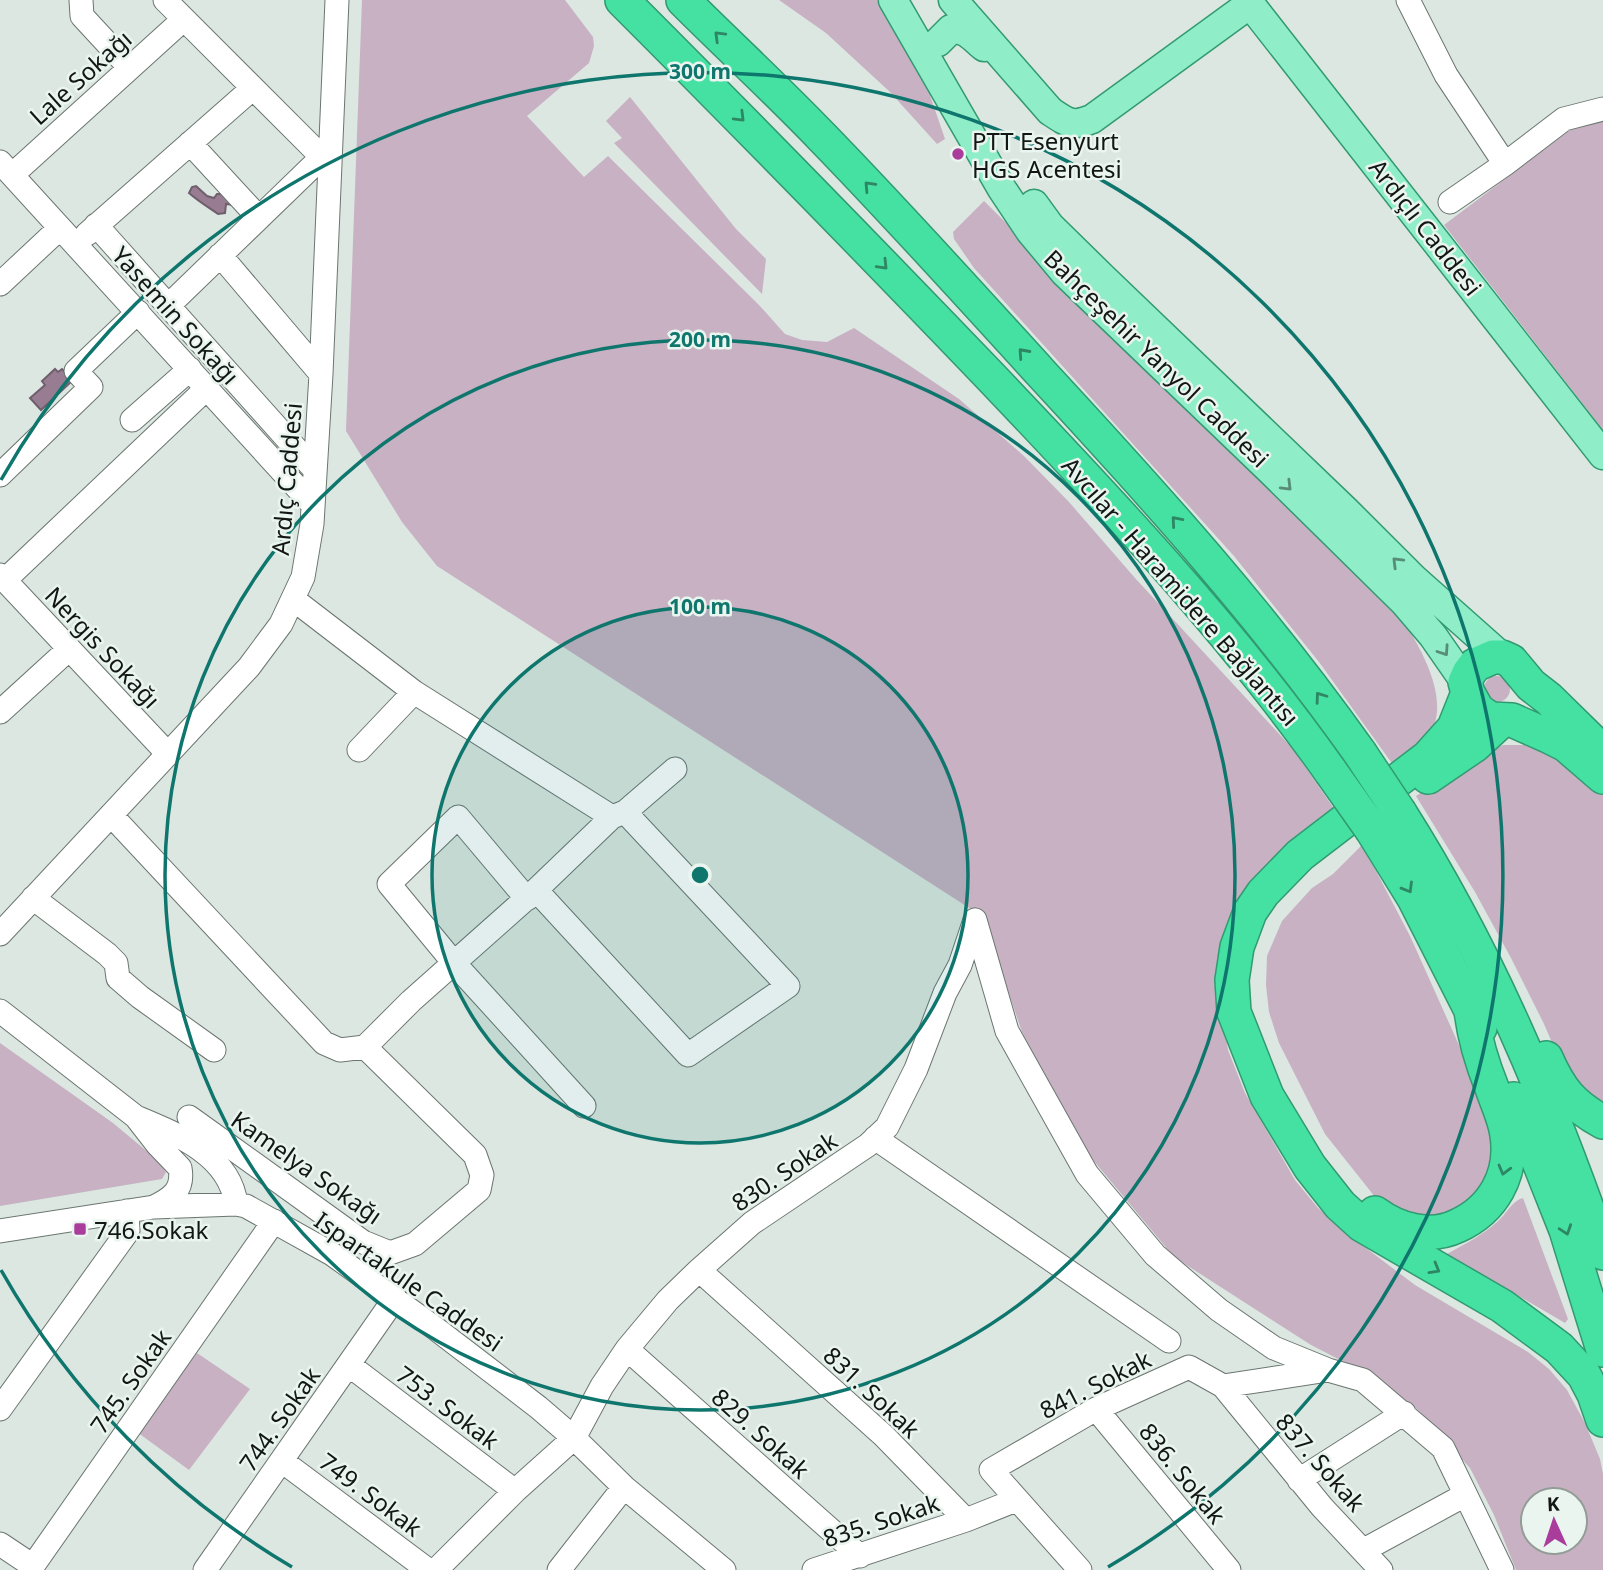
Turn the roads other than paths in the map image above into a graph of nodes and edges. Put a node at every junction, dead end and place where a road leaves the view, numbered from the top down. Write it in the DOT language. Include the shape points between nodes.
graph roads {
  1 [pos="81,0"];
  2 [pos="165,0"];
  3 [pos="337,0"];
  4 [pos="622,0"];
  5 [pos="683,0"];
  6 [pos="893,0"];
  7 [pos="916,0"];
  8 [pos="953,0"];
  9 [pos="1408,0"];
  10 [pos="1248,2"];
  11 [pos="184,19"];
  12 [pos="938,42"];
  13 [pos="1004,60"];
  14 [pos="130,68"];
  15 [pos="253,88"];
  16 [pos="1603,109"];
  17 [pos="190,144"];
  18 [pos="326,161"];
  19 [pos="1504,164"];
  20 [pos="6,168"];
  21 [pos="1450,202"];
  22 [pos="259,218"];
  23 [pos="96,225"];
  24 [pos="68,236"];
  25 [pos="220,255"];
  26 [pos="0,284"];
  27 [pos="168,306"];
  28 [pos="138,312"];
  29 [pos="190,369"];
  30 [pos="321,374"];
  31 [pos="207,388"];
  32 [pos="132,420"];
  33 [pos="1603,455"];
  34 [pos="315,470"];
  35 [pos="0,475"];
  36 [pos="313,505"];
  37 [pos="2,578"];
  38 [pos="293,599"];
  39 [pos="69,649"];
  40 [pos="1502,657"];
  41 [pos="1531,685"];
  42 [pos="1467,687"];
  43 [pos="414,692"];
  44 [pos="0,712"];
  45 [pos="1506,720"];
  46 [pos="359,750"];
  47 [pos="1603,752"];
  48 [pos="168,754"];
  49 [pos="675,769"];
  50 [pos="1603,777"];
  51 [pos="618,814"];
  52 [pos="111,815"];
  53 [pos="532,895"];
  54 [pos="33,898"];
  55 [pos="0,934"];
  56 [pos="1484,960"];
  57 [pos="454,963"];
  58 [pos="1471,1010"];
  59 [pos="0,1011"];
  60 [pos="365,1046"];
  61 [pos="214,1050"];
  62 [pos="584,1106"];
  63 [pos="136,1117"];
  64 [pos="189,1117"];
  65 [pos="1603,1122"];
  66 [pos="875,1139"];
  67 [pos="200,1150"];
  68 [pos="181,1174"];
  69 [pos="236,1204"];
  70 [pos="154,1207"];
  71 [pos="127,1211"];
  72 [pos="274,1222"];
  73 [pos="0,1231"];
  74 [pos="1603,1253"];
  75 [pos="699,1270"];
  76 [pos="395,1298"];
  77 [pos="1168,1341"];
  78 [pos="627,1349"];
  79 [pos="1603,1350"];
  80 [pos="349,1366"];
  81 [pos="1328,1370"];
  82 [pos="1223,1386"];
  83 [pos="0,1409"];
  84 [pos="1096,1409"];
  85 [pos="1404,1413"];
  86 [pos="1603,1420"];
  87 [pos="574,1438"];
  88 [pos="282,1461"];
  89 [pos="1299,1480"];
  90 [pos="624,1487"];
  91 [pos="515,1491"];
  92 [pos="1465,1495"];
  93 [pos="1016,1500"];
  94 [pos="966,1520"];
  95 [pos="0,1544"];
  96 [pos="1364,1550"];
  97 [pos="860,1556"];
  98 [pos="415,1566"];
  99 [pos="568,1567"];
  100 [pos="31,1568"];
  101 [pos="205,1570"];
  102 [pos="436,1570"];
  103 [pos="724,1570"];
  104 [pos="814,1570"];
  105 [pos="1080,1570"];
  106 [pos="1229,1570"];
  107 [pos="1381,1570"];
  108 [pos="1502,1570"];
  1 -- 14 [label="street" via="82,16"];
  2 -- 11 [label="street"];
  3 -- 18 [label="street, Ardıç Caddesi"];
  4 -- 58 [label="highway, Avcılar - Haramidere Bağlantısı, one-way, bridge" via="1086,477 1240,652 1373,830"];
  56 -- 5 [label="highway, Avcılar - Haramidere Bağlantısı, one-way, bridge" via="1429,859 1360,753 1231,583 972,295 821,135"];
  6 -- 42 [label="main road, Bahçeşehir Yanyol Caddesi, one-way" via="1030,231 1056,262 1404,602"];
  7 -- 12 [label="main road, Bahçeşehir Yanyol Caddesi"];
  8 -- 13 [label="main road"];
  9 -- 19 [label="street" via="1447,75"];
  10 -- 13 [label="main road" via="1080,124 1069,124 1050,111"];
  10 -- 33 [label="main road, Ardıçlı Caddesi"];
  11 -- 14 [label="street, Lale Sokağı"];
  11 -- 15 [label="street"];
  12 -- 13 [label="main road" via="951,29 959,28"];
  40 -- 12 [label="main road, Bahçeşehir Yanyol Caddesi, one-way" via="1413,578 1050,226 1021,187"];
  14 -- 20 [label="street, Lale Sokağı"];
  15 -- 17 [label="street"];
  15 -- 18 [label="street"];
  16 -- 19 [label="street" via="1564,119"];
  17 -- 22 [label="street"];
  17 -- 23 [label="street"];
  18 -- 22 [label="street"];
  18 -- 30 [label="street, Ardıç Caddesi"];
  19 -- 21 [label="street"];
  20 -- 24 [label="street, Yasemin Sokağı"];
  22 -- 25 [label="street"];
  23 -- 24 [label="street"];
  23 -- 27 [label="street, Yasemin Sokağı"];
  24 -- 26 [label="street"];
  24 -- 28 [label="street, Yasemin Sokağı"];
  25 -- 27 [label="street"];
  25 -- 30 [label="street"];
  27 -- 34 [label="street, Yasemin Sokağı"];
  28 -- 29 [label="street, Yasemin Sokağı"];
  28 -- 35 [label="street" via="76,371 91,387"];
  29 -- 31 [label="street, Yasemin Sokağı"];
  29 -- 32 [label="street"];
  30 -- 34 [label="street, Ardıç Caddesi"];
  31 -- 36 [label="street, Yasemin Sokağı"];
  31 -- 37 [label="street"];
  34 -- 36 [label="street, Ardıç Caddesi"];
  36 -- 38 [label="street, Ardıç Caddesi" via="303,577"];
  37 -- 39 [label="street, Nergis Sokağı"];
  38 -- 43 [label="street"];
  38 -- 48 [label="street, Ardıç Caddesi" via="281,624 249,667"];
  39 -- 44 [label="street"];
  39 -- 48 [label="street, Nergis Sokağı"];
  40 -- 41 [label="highway"];
  40 -- 42 [label="highway" via="1483,660 1469,673"];
  41 -- 45 [label="highway" via="1525,705"];
  41 -- 47 [label="highway"];
  42 -- 45 [label="highway" via="1476,709 1491,719"];
  42 -- 86 [label="highway, one-way" via="1454,727 1428,757 1300,855 1250,912 1237,947 1234,1012 1267,1096 1310,1167 1340,1205 1362,1225 1502,1306 1559,1348 1584,1375"];
  43 -- 46 [label="street"];
  43 -- 51 [label="street"];
  45 -- 50 [label="highway" via="1566,745"];
  58 -- 45 [label="highway, one-way" via="1479,1051 1507,1133 1505,1173 1486,1207 1470,1220 1449,1230 1406,1230 1362,1203 1301,1123 1255,1023 1248,994 1249,967 1254,942 1276,899 1320,856"];
  48 -- 52 [label="street, Ardıç Caddesi"];
  49 -- 51 [label="street"];
  51 -- 53 [label="street"];
  51 -- 53 [label="street" via="788,986 688,1055"];
  52 -- 54 [label="street, Ardıç Caddesi"];
  52 -- 60 [label="street" via="324,1043 340,1050"];
  53 -- 57 [label="street"];
  53 -- 57 [label="street" via="458,817 389,884"];
  54 -- 55 [label="street, Ardıç Caddesi"];
  54 -- 61 [label="street" via="107,954 116,963 118,978 140,997"];
  56 -- 65 [label="highway" via="1530,1021 1555,1079 1582,1110"];
  56 -- 74 [label="highway, Avcılar - Haramidere Bağlantısı" via="1552,1117"];
  57 -- 60 [label="street"];
  57 -- 62 [label="street"];
  58 -- 79 [label="highway, Avcılar - Haramidere Bağlantısı, one-way" via="1547,1180"];
  59 -- 63 [label="street"];
  60 -- 64 [label="street, Kamelya Sokağı" via="475,1155 482,1175 479,1190 415,1244 390,1253 363,1242"];
  63 -- 67 [label="street"];
  63 -- 68 [label="street"];
  66 -- 75 [label="street, 830. Sokak" via="752,1223"];
  66 -- 77 [label="street"];
  66 -- 81 [label="street, 830. Sokak" via="887,1127 916,1069 975,920 1007,1031 1087,1174 1155,1255 1219,1310 1274,1348"];
  67 -- 68 [label="street" via="188,1153"];
  67 -- 69 [label="street" via="228,1174"];
  68 -- 70 [label="street" via="173,1198"];
  69 -- 70 [label="street, Ispartakule Caddesi"];
  69 -- 72 [label="street, Ispartakule Caddesi"];
  70 -- 71 [label="street, Ispartakule Caddesi"];
  71 -- 73 [label="street, Ispartakule Caddesi"];
  71 -- 83 [label="street" via="128,1231"];
  72 -- 76 [label="street, Ispartakule Caddesi"];
  72 -- 100 [label="street, 745. Sokak"];
  75 -- 78 [label="street, 830. Sokak"];
  75 -- 94 [label="street, 831. Sokak" via="884,1436"];
  76 -- 80 [label="street, 744. Sokak"];
  76 -- 87 [label="street, Ispartakule Caddesi"];
  78 -- 87 [label="street, 830. Sokak"];
  78 -- 97 [label="street, 829. Sokak"];
  80 -- 88 [label="street, 744. Sokak"];
  80 -- 91 [label="street, 753. Sokak"];
  81 -- 82 [label="street"];
  81 -- 85 [label="street" via="1363,1380"];
  82 -- 84 [label="street, 841. Sokak" via="1189,1367"];
  82 -- 89 [label="street, 837. Sokak"];
  84 -- 93 [label="street, 841. Sokak" via="991,1470"];
  84 -- 106 [label="street, 836. Sokak"];
  85 -- 89 [label="street"];
  85 -- 92 [label="street" via="1443,1448"];
  87 -- 90 [label="street, Ispartakule Caddesi"];
  87 -- 91 [label="street, 830. Sokak"];
  88 -- 98 [label="street, 749. Sokak"];
  88 -- 101 [label="street, 744. Sokak"];
  89 -- 96 [label="street, 837. Sokak"];
  90 -- 99 [label="street"];
  90 -- 103 [label="street, Ispartakule Caddesi"];
  91 -- 102 [label="street, 830. Sokak"];
  92 -- 96 [label="street"];
  92 -- 108 [label="street"];
  93 -- 94 [label="street"];
  93 -- 105 [label="street"];
  94 -- 97 [label="street, 835. Sokak"];
  95 -- 100 [label="street"];
  96 -- 107 [label="street, 837. Sokak"];
  97 -- 104 [label="street, 835. Sokak"];
}
